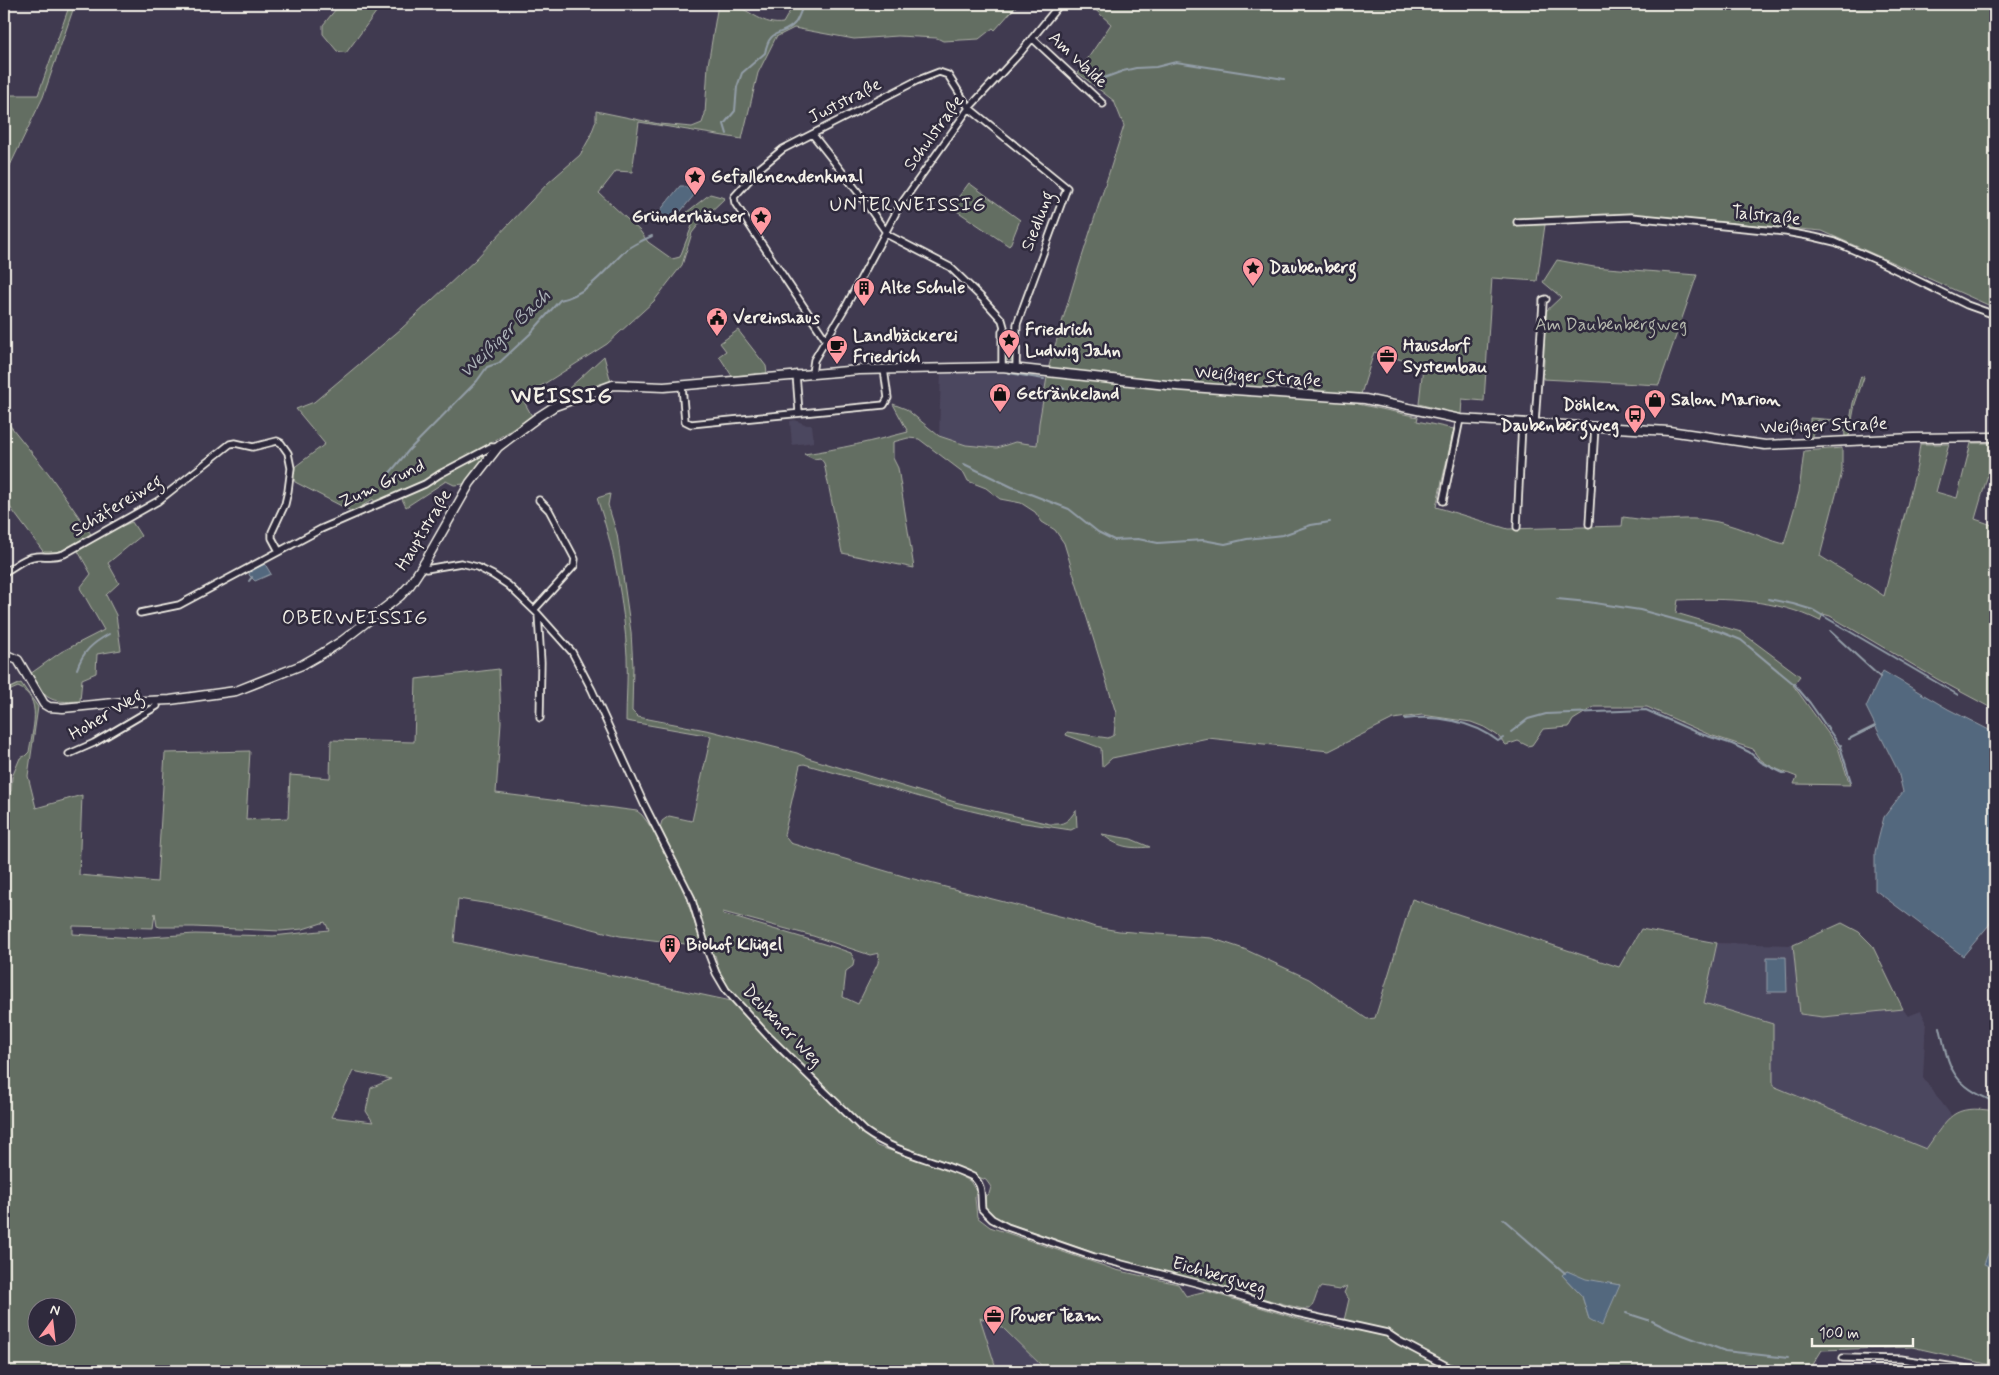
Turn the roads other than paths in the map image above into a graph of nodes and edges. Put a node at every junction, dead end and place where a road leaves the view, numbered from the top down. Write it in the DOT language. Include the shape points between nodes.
graph roads {
  1 [pos="1060,4"];
  2 [pos="1032,38"];
  3 [pos="1103,104"];
  4 [pos="969,108"];
  5 [pos="813,135"];
  6 [pos="1517,222"];
  7 [pos="886,231"];
  8 [pos="1546,299"];
  9 [pos="1995,315"];
  10 [pos="1004,327"];
  11 [pos="1016,328"];
  12 [pos="826,340"];
  13 [pos="1002,367"];
  14 [pos="1016,368"];
  15 [pos="884,369"];
  16 [pos="1052,372"];
  17 [pos="812,373"];
  18 [pos="796,374"];
  19 [pos="682,386"];
  20 [pos="799,412"];
  21 [pos="1460,419"];
  22 [pos="1522,422"];
  23 [pos="1536,423"];
  24 [pos="1595,426"];
  25 [pos="1995,437"];
  26 [pos="498,446"];
  27 [pos="539,500"];
  28 [pos="1443,501"];
  29 [pos="1589,524"];
  30 [pos="1517,527"];
  31 [pos="279,551"];
  32 [pos="423,566"];
  33 [pos="4,572"];
  34 [pos="536,612"];
  35 [pos="140,613"];
  36 [pos="4,654"];
  37 [pos="155,700"];
  38 [pos="540,718"];
  39 [pos="69,754"];
  40 [pos="981,1200"];
  41 [pos="1843,1358"];
  42 [pos="1456,1371"];
  43 [pos="1982,1371"];
  1 -- 2 [label="street, Schulstraße"];
  2 -- 3 [label="street, Am Walde"];
  2 -- 4 [label="street, Schulstraße"];
  4 -- 5 [label="street, Juststraße" via="948,75 939,72"];
  4 -- 7 [label="street, Schulstraße" via="899,207"];
  4 -- 11 [label="street, Siedlung" via="1067,188"];
  5 -- 7 [label="street"];
  5 -- 12 [label="street, Juststraße" via="774,154 734,197"];
  6 -- 9 [label="street, Talstraße" via="1631,217 1814,237 1836,242 1959,302"];
  7 -- 10 [label="street" via="888,236 958,273 1002,320"];
  7 -- 12 [label="street, Schulstraße"];
  8 -- 23 [label="street" via="1543,300"];
  10 -- 11 [label="street"];
  10 -- 13 [label="street"];
  11 -- 14 [label="street, Siedlung"];
  12 -- 17 [label="street, Schulstraße" via="814,360"];
  13 -- 14 [label="street, Hauptstraße"];
  13 -- 15 [label="street, Hauptstraße"];
  14 -- 16 [label="street, Hauptstraße"];
  15 -- 17 [label="street, Hauptstraße"];
  15 -- 20 [label="street" via="888,398 884,405"];
  16 -- 21 [label="street, Weißiger Straße" via="1176,386 1365,399"];
  17 -- 18 [label="street, Hauptstraße"];
  18 -- 19 [label="street, Hauptstraße"];
  18 -- 20 [label="street"];
  19 -- 20 [label="street" via="688,424"];
  19 -- 26 [label="street, Hauptstraße" via="613,385 555,406"];
  21 -- 22 [label="street, Weißiger Straße"];
  21 -- 28 [label="street"];
  22 -- 23 [label="street, Weißiger Straße"];
  22 -- 30 [label="street"];
  23 -- 24 [label="street, Weißiger Straße"];
  24 -- 25 [label="street, Weißiger Straße" via="1678,432 1765,445"];
  24 -- 29 [label="street"];
  26 -- 31 [label="street, Zum Grund" via="425,484 339,520"];
  26 -- 32 [label="street, Hauptstraße" via="470,483"];
  27 -- 34 [label="street" via="549,510 576,560"];
  31 -- 33 [label="street, Schäfereiweg" via="272,532 288,490 291,468 288,453 277,441 253,447 235,443 158,501 125,520 64,554 28,558"];
  31 -- 35 [label="street, Zum Grund" via="179,605"];
  32 -- 34 [label="street, Deubener Weg" via="426,569 461,562 477,567 508,585"];
  32 -- 37 [label="street, Hauptstraße" via="400,596 342,641 302,664 236,691"];
  34 -- 38 [label="street" via="542,662"];
  34 -- 40 [label="street, Deubener Weg" via="572,652 592,690 691,897 706,947 726,990 865,1131 893,1147 973,1177 980,1185"];
  36 -- 37 [label="street, Hauptstraße" via="18,660 41,701 49,707"];
  37 -- 39 [label="street, Hoher Weg" via="156,706"];
  40 -- 42 [label="street, Eichbergweg" via="982,1209 1007,1227 1094,1258 1200,1284 1297,1313 1387,1333"];
  41 -- 43 [label="street" via="1901,1359"];
}
